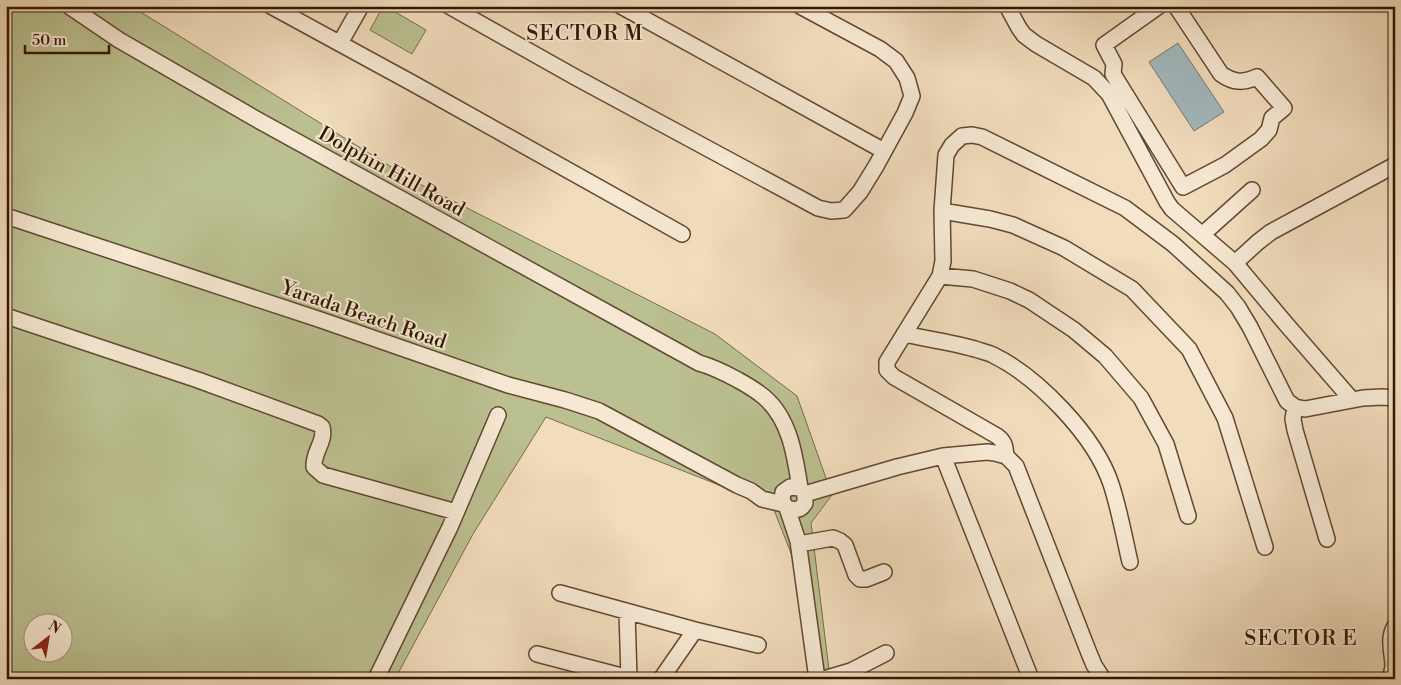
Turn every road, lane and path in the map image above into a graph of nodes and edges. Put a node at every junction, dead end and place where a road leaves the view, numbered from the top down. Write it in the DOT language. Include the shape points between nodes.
graph roads {
  1 [pos="69,6"];
  2 [pos="271,6"];
  3 [pos="361,6"];
  4 [pos="449,6"];
  5 [pos="621,6"];
  6 [pos="800,6"];
  7 [pos="1007,6"];
  8 [pos="1159,6"];
  9 [pos="1176,6"];
  10 [pos="472,12"];
  11 [pos="340,43"];
  12 [pos="1113,74"];
  13 [pos="1100,85"];
  14 [pos="884,152"];
  15 [pos="1395,165"];
  16 [pos="1252,190"];
  17 [pos="942,211"];
  18 [pos="6,216"];
  19 [pos="682,234"];
  20 [pos="1202,234"];
  21 [pos="1235,263"];
  22 [pos="940,276"];
  23 [pos="6,316"];
  24 [pos="904,334"];
  25 [pos="1395,398"];
  26 [pos="1352,400"];
  27 [pos="1295,407"];
  28 [pos="498,415"];
  29 [pos="943,456"];
  30 [pos="1006,456"];
  31 [pos="793,497"];
  32 [pos="456,512"];
  33 [pos="1188,516"];
  34 [pos="1327,540"];
  35 [pos="799,542"];
  36 [pos="1265,547"];
  37 [pos="1130,562"];
  38 [pos="884,572"];
  39 [pos="560,593"];
  40 [pos="627,612"];
  41 [pos="1395,626"];
  42 [pos="695,630"];
  43 [pos="758,645"];
  44 [pos="886,653"];
  45 [pos="537,654"];
  46 [pos="1393,671"];
  47 [pos="629,678"];
  48 [pos="376,679"];
  49 [pos="661,679"];
  50 [pos="817,679"];
  51 [pos="824,679"];
  52 [pos="1031,679"];
  53 [pos="1103,679"];
  1 -- 31 [label="street, Dolphin Hill Road" via="119,40 256,119 700,363 712,375 753,399 766,412 782,446"];
  2 -- 11 [label="street"];
  3 -- 11 [label="street"];
  4 -- 10 [label="street"];
  5 -- 14 [label="street"];
  6 -- 14 [label="street" via="880,49 896,61 907,78 912,96"];
  7 -- 13 [label="street" via="1024,35 1094,78"];
  8 -- 12 [label="street" via="1104,45 1114,64"];
  9 -- 12 [label="street" via="1221,74 1246,82 1257,77 1284,108 1272,118 1269,130 1225,165 1183,187"];
  10 -- 14 [label="street" via="575,77 818,208 844,210 860,192"];
  11 -- 19 [label="street"];
  12 -- 13 [label="street"];
  13 -- 20 [label="street" via="1109,94 1167,202"];
  15 -- 21 [label="street" via="1270,232"];
  16 -- 20 [label="street"];
  17 -- 22 [label="street" via="943,261"];
  17 -- 27 [label="street" via="946,156 952,144 962,136 972,135 982,137 1125,208 1173,244 1227,293 1250,327 1287,401"];
  17 -- 36 [label="street" via="1013,225 1064,248 1132,289 1189,349 1226,418"];
  18 -- 31 [label="street, Yarada Beach Road" via="508,385 599,411 762,499"];
  20 -- 21 [label="street"];
  21 -- 26 [label="street"];
  22 -- 24 [label="street"];
  22 -- 33 [label="street" via="973,279 1029,300 1074,330 1105,356 1141,398 1166,444"];
  23 -- 32 [label="street" via="318,424 323,432 314,467 323,475"];
  24 -- 30 [label="street" via="887,362 887,370 1003,440"];
  24 -- 37 [label="street" via="992,354 1015,368 1058,404 1087,438 1105,468"];
  25 -- 26 [label="street"];
  26 -- 27 [label="street" via="1305,409"];
  27 -- 34 [label="street" via="1292,419"];
  28 -- 32 [label="street"];
  29 -- 30 [label="street" via="987,452"];
  29 -- 31 [label="street"];
  29 -- 52 [label="street"];
  30 -- 53 [label="street" via="1016,466 1089,653"];
  31 -- 35 [label="street, Dolphin Hill Road"];
  32 -- 48 [label="street"];
  35 -- 38 [label="street" via="840,540 860,579"];
  35 -- 50 [label="street, Dolphin Hill Road"];
  39 -- 40 [label="street"];
  40 -- 42 [label="street"];
  40 -- 47 [label="street"];
  41 -- 46 [label="street" via="1390,638"];
  42 -- 43 [label="street"];
  42 -- 49 [label="street"];
  44 -- 51 [label="street" via="851,671"];
  45 -- 47 [label="street"];
}
